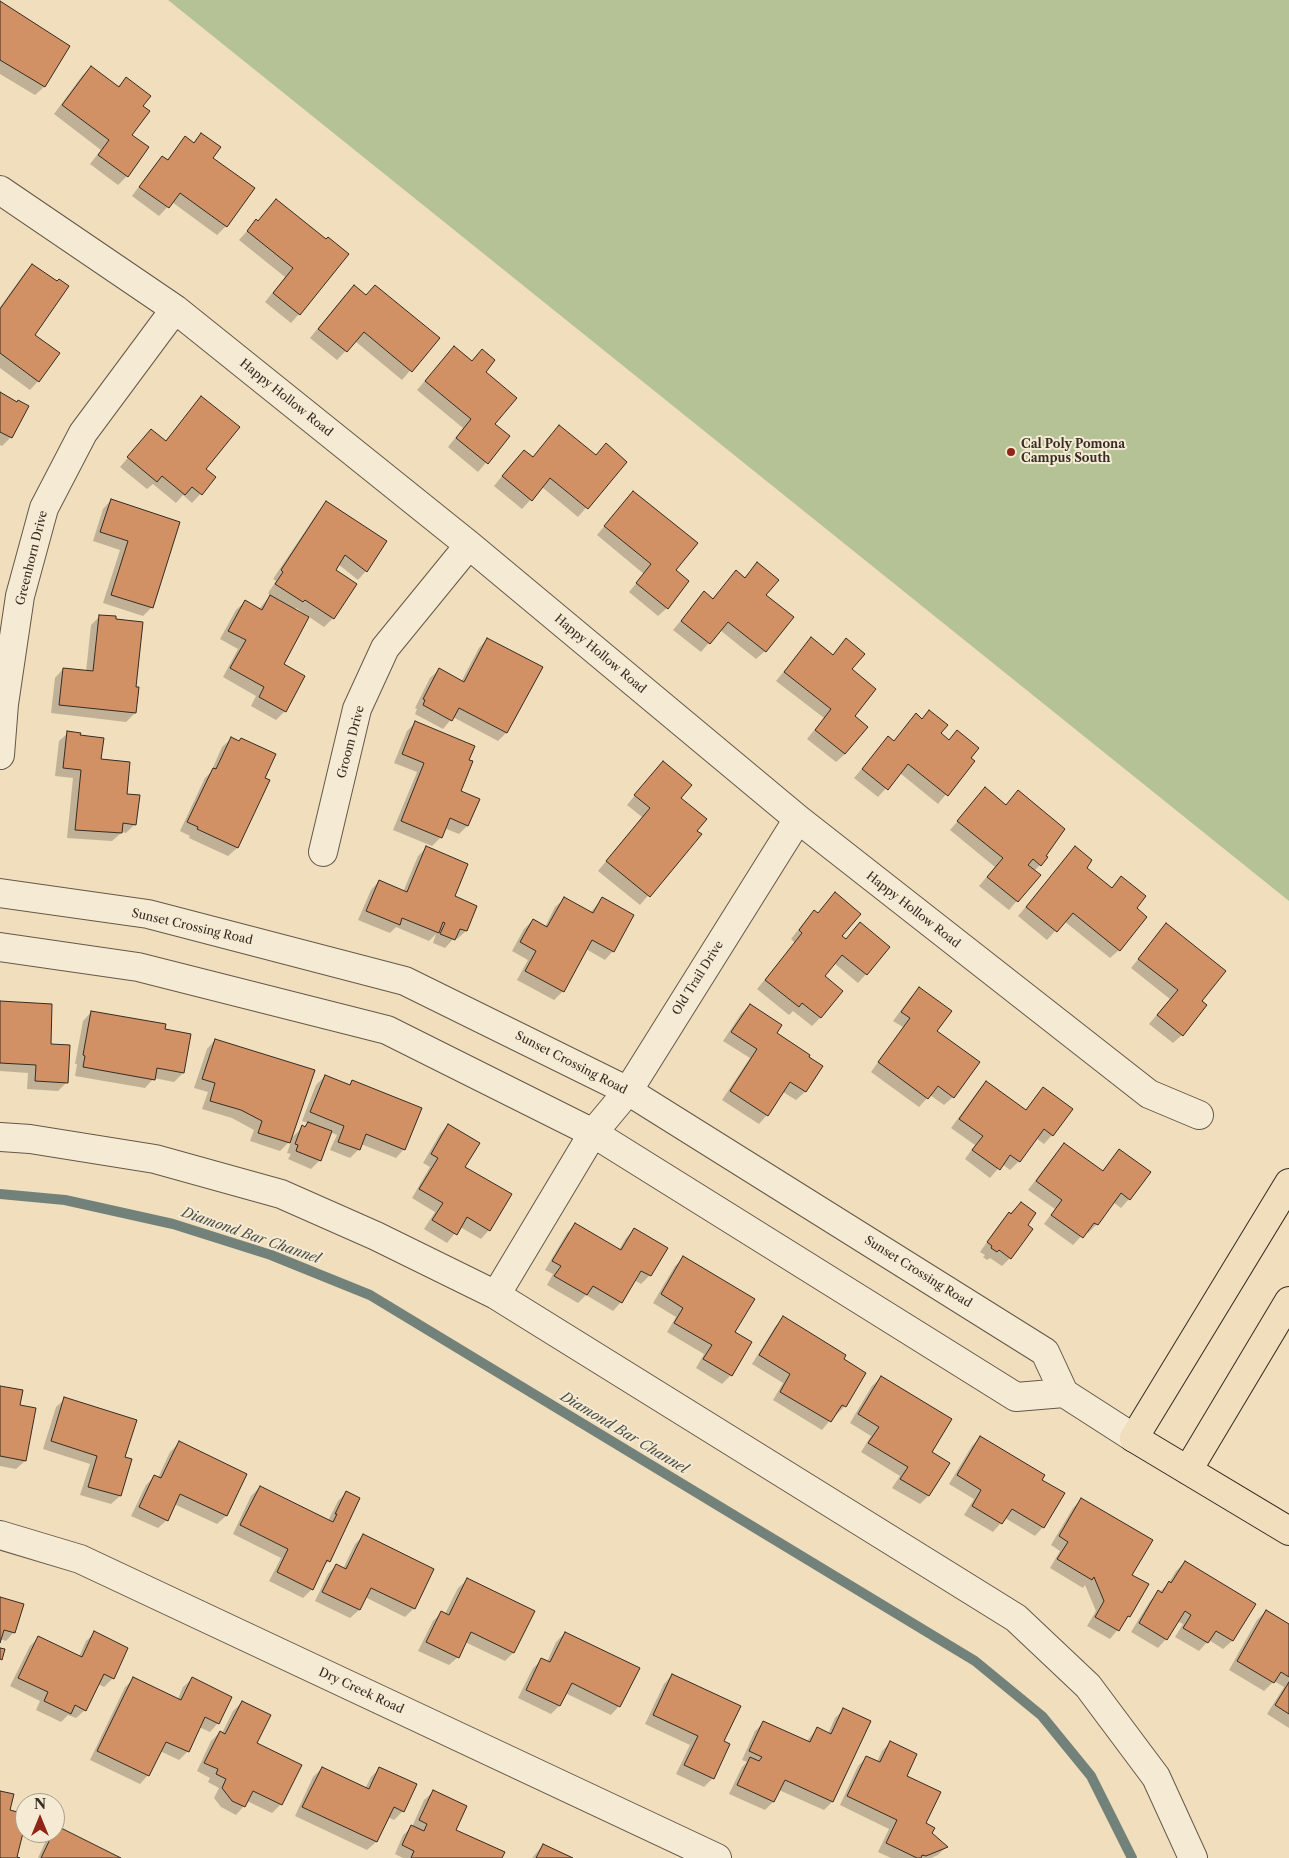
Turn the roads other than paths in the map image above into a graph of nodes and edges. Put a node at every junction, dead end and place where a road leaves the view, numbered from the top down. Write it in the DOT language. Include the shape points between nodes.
graph roads {
  1 [pos="0,190"];
  2 [pos="175,309"];
  3 [pos="469,545"];
  4 [pos="0,755"];
  5 [pos="798,819"];
  6 [pos="323,852"];
  7 [pos="0,893"];
  8 [pos="0,947"];
  9 [pos="628,1091"];
  10 [pos="1199,1116"];
  11 [pos="593,1133"];
  12 [pos="0,1137"];
  13 [pos="1289,1182"];
  14 [pos="496,1295"];
  15 [pos="1289,1301"];
  16 [pos="1064,1393"];
  17 [pos="1134,1438"];
  18 [pos="1188,1470"];
  19 [pos="1289,1531"];
  20 [pos="0,1535"];
  21 [pos="717,1858"];
  22 [pos="1192,1858"];
  1 -- 2 [label="street, Happy Hollow Road"];
  2 -- 3 [label="street, Happy Hollow Road"];
  2 -- 4 [label="street, Greenhorn Drive" via="84,433 44,508 20,596"];
  3 -- 5 [label="street, Happy Hollow Road"];
  3 -- 6 [label="street, Groom Drive" via="385,648 357,709"];
  5 -- 9 [label="street, Old Trail Drive"];
  5 -- 10 [label="street, Happy Hollow Road" via="1149,1094"];
  7 -- 9 [label="street, Sunset Crossing Road" via="148,914 406,981"];
  8 -- 11 [label="street" via="138,967 387,1030"];
  9 -- 11 [label="street, Old Trail Drive"];
  9 -- 16 [label="street, Sunset Crossing Road" via="1045,1352"];
  11 -- 14 [label="street, Old Trail Drive"];
  11 -- 16 [label="street" via="1016,1397"];
  12 -- 14 [label="street" via="155,1158 281,1194"];
  13 -- 17 [label="main road"];
  14 -- 22 [label="street" via="1016,1618 1088,1686 1156,1777"];
  15 -- 18 [label="main road"];
  16 -- 17 [label="street"];
  17 -- 18 [label="main road"];
  18 -- 19 [label="main road"];
  20 -- 21 [label="street, Dry Creek Road" via="80,1559"];
}
